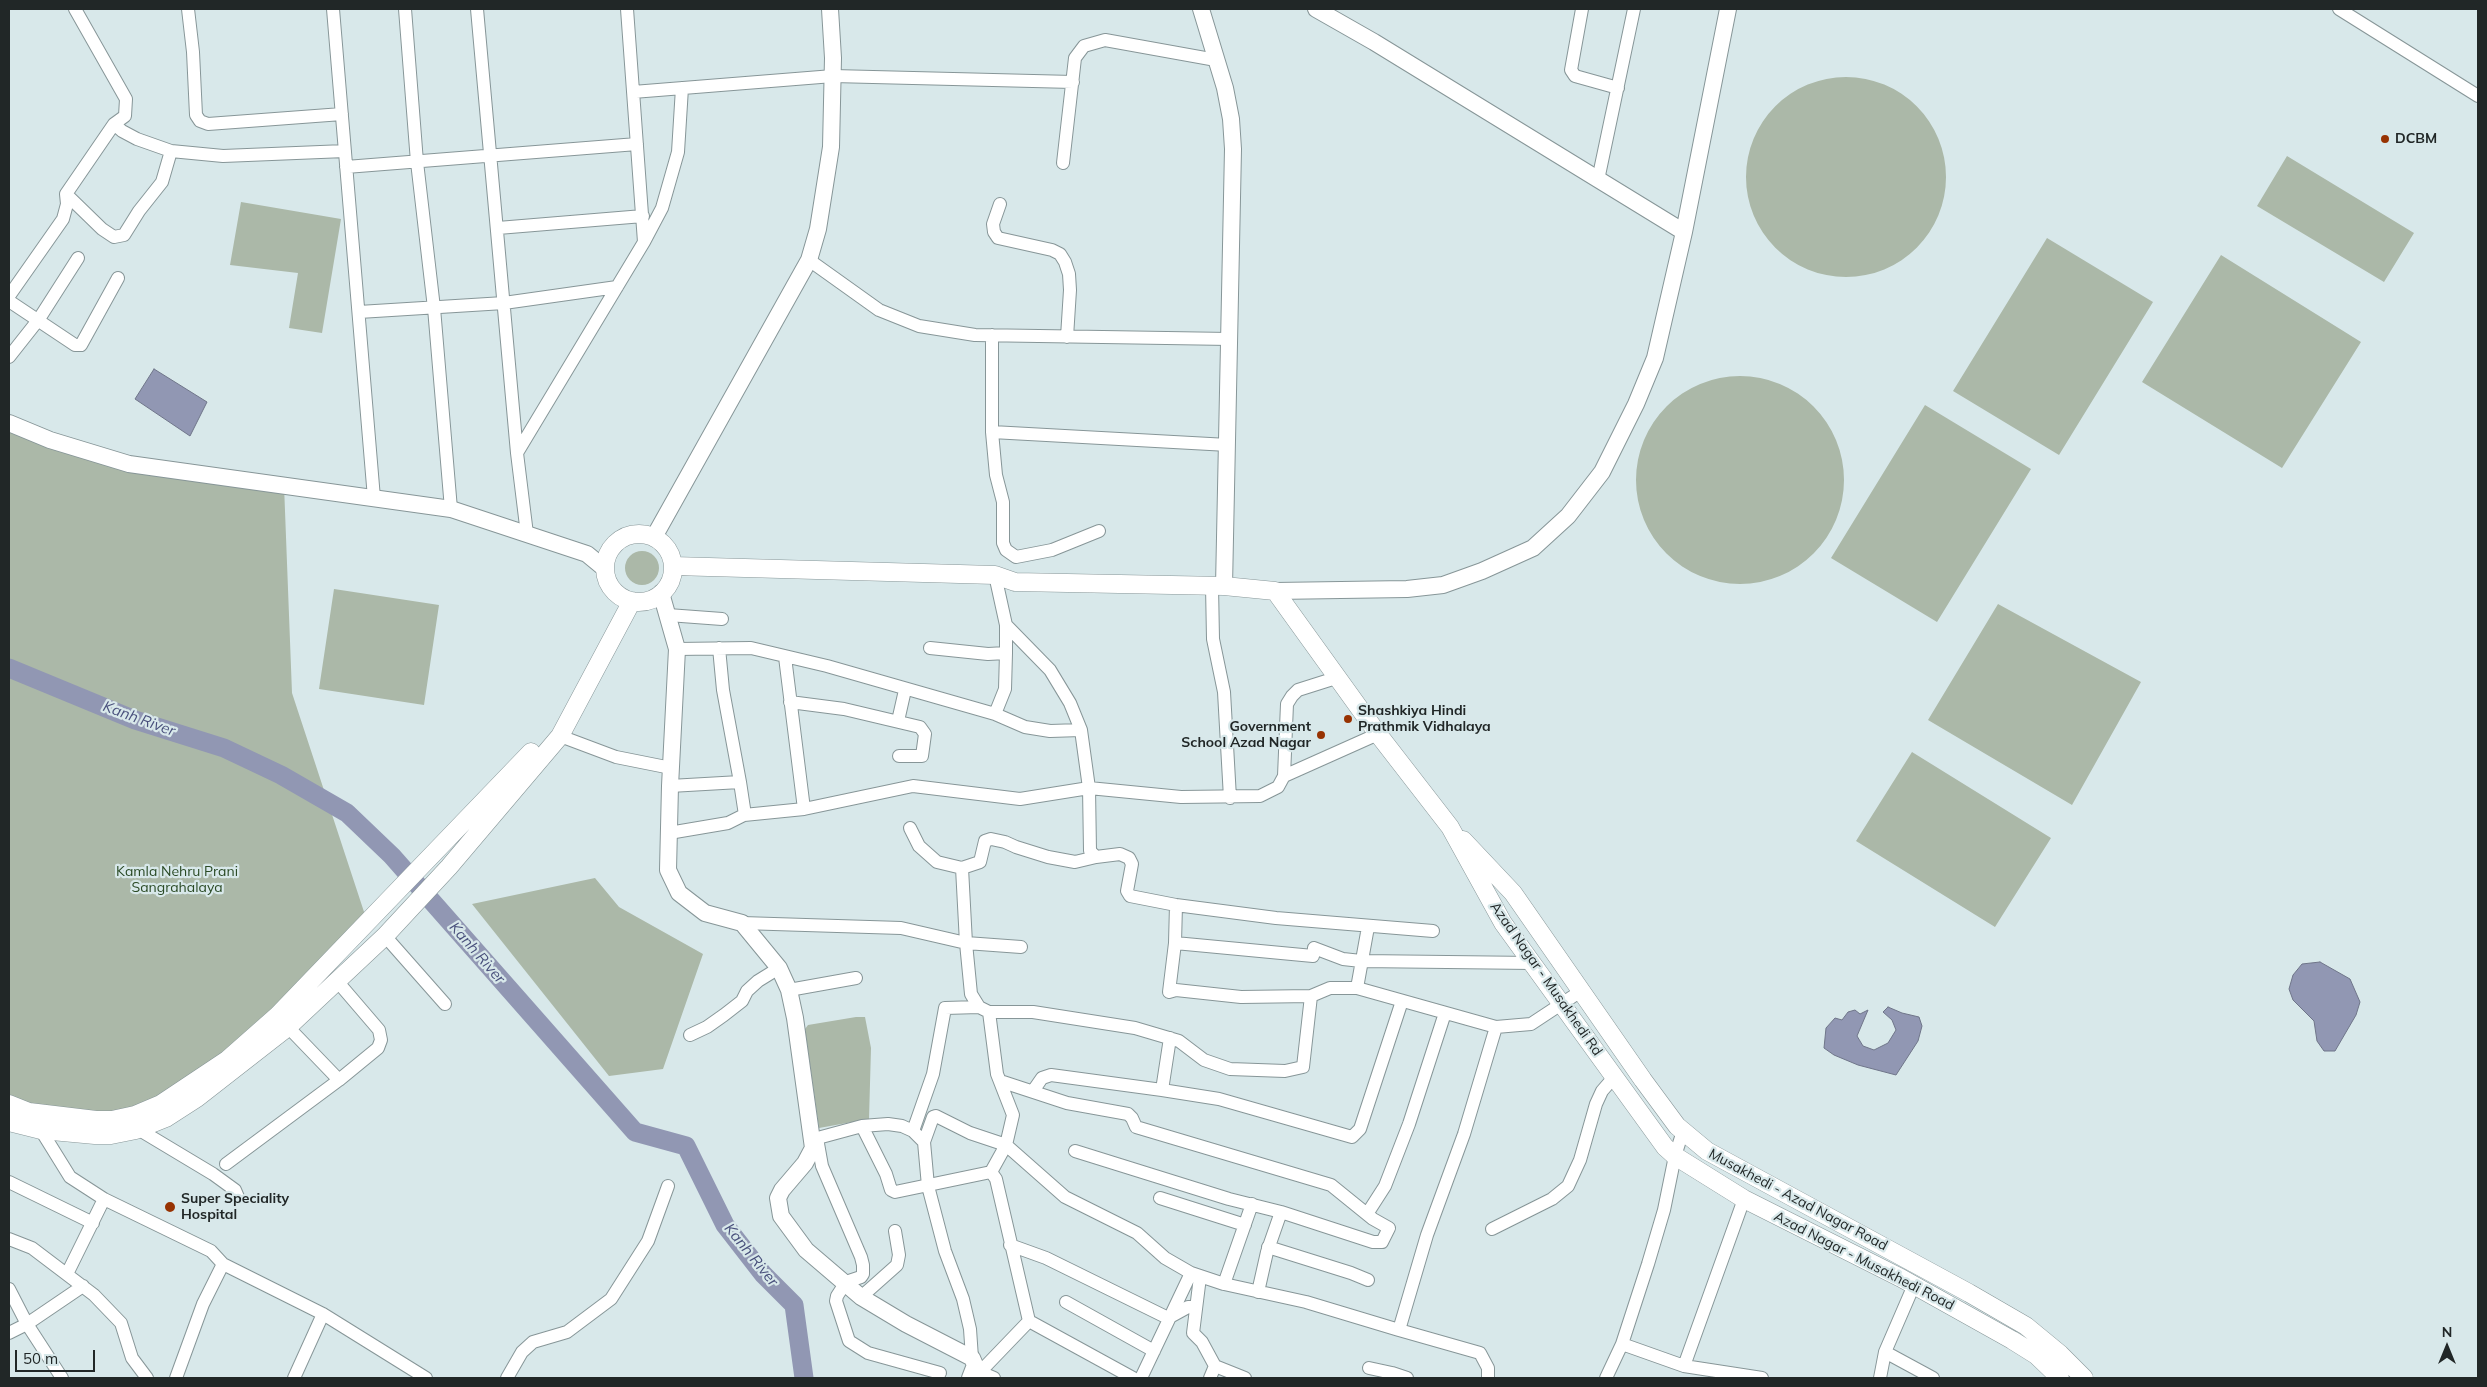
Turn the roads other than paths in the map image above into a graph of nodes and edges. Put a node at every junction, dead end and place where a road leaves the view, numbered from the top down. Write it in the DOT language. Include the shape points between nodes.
graph roads {
  1 [pos="75,9"];
  2 [pos="188,9"];
  3 [pos="333,9"];
  4 [pos="405,9"];
  5 [pos="477,9"];
  6 [pos="627,9"];
  7 [pos="830,9"];
  8 [pos="1201,9"];
  9 [pos="1316,9"];
  10 [pos="1582,9"];
  11 [pos="1634,9"];
  12 [pos="1728,9"];
  13 [pos="2339,9"];
  14 [pos="1216,60"];
  15 [pos="833,76"];
  16 [pos="1072,82"];
  17 [pos="682,88"];
  18 [pos="1618,88"];
  19 [pos="633,92"];
  20 [pos="2478,96"];
  21 [pos="342,114"];
  22 [pos="114,124"];
  23 [pos="637,144"];
  24 [pos="345,150"];
  25 [pos="171,151"];
  26 [pos="490,156"];
  27 [pos="418,162"];
  28 [pos="1063,163"];
  29 [pos="346,167"];
  30 [pos="1598,180"];
  31 [pos="66,194"];
  32 [pos="1000,204"];
  33 [pos="643,216"];
  34 [pos="498,228"];
  35 [pos="1684,232"];
  36 [pos="644,242"];
  37 [pos="78,258"];
  38 [pos="808,260"];
  39 [pos="118,278"];
  40 [pos="617,287"];
  41 [pos="9,296"];
  42 [pos="9,301"];
  43 [pos="504,303"];
  44 [pos="434,308"];
  45 [pos="358,312"];
  46 [pos="39,319"];
  47 [pos="992,336"];
  48 [pos="1067,337"];
  49 [pos="1230,339"];
  50 [pos="9,358"];
  51 [pos="9,423"];
  52 [pos="992,432"];
  53 [pos="1228,445"];
  54 [pos="517,453"];
  55 [pos="374,498"];
  56 [pos="450,508"];
  57 [pos="1099,531"];
  58 [pos="527,534"];
  59 [pos="654,537"];
  60 [pos="673,566"];
  61 [pos="604,568"];
  62 [pos="995,575"];
  63 [pos="1218,586"];
  64 [pos="1275,591"];
  65 [pos="661,593"];
  66 [pos="628,600"];
  67 [pos="668,615"];
  68 [pos="722,619"];
  69 [pos="1006,625"];
  70 [pos="719,648"];
  71 [pos="930,648"];
  72 [pos="677,649"];
  73 [pos="1006,653"];
  74 [pos="785,657"];
  75 [pos="1339,677"];
  76 [pos="905,690"];
  77 [pos="790,702"];
  78 [pos="995,714"];
  79 [pos="898,721"];
  80 [pos="1081,730"];
  81 [pos="1378,734"];
  82 [pos="560,736"];
  83 [pos="899,756"];
  84 [pos="671,768"];
  85 [pos="1284,776"];
  86 [pos="740,782"];
  87 [pos="670,786"];
  88 [pos="1088,788"];
  89 [pos="1230,798"];
  90 [pos="804,809"];
  91 [pos="745,815"];
  92 [pos="1450,827"];
  93 [pos="910,828"];
  94 [pos="670,833"];
  95 [pos="1096,857"];
  96 [pos="962,868"];
  97 [pos="1176,905"];
  98 [pos="742,923"];
  99 [pos="1368,927"];
  100 [pos="1433,931"];
  101 [pos="385,936"];
  102 [pos="1175,943"];
  103 [pos="966,944"];
  104 [pos="1020,947"];
  105 [pos="1361,961"];
  106 [pos="1533,963"];
  107 [pos="779,968"];
  108 [pos="856,978"];
  109 [pos="337,981"];
  110 [pos="1357,988"];
  111 [pos="789,990"];
  112 [pos="1581,991"];
  113 [pos="1311,996"];
  114 [pos="1402,1001"];
  115 [pos="445,1004"];
  116 [pos="1562,1004"];
  117 [pos="984,1009"];
  118 [pos="1445,1013"];
  119 [pos="288,1027"];
  120 [pos="1496,1027"];
  121 [pos="690,1035"];
  122 [pos="1170,1038"];
  123 [pos="1615,1076"];
  124 [pos="339,1080"];
  125 [pos="1000,1081"];
  126 [pos="1162,1090"];
  127 [pos="1033,1091"];
  128 [pos="9,1104"];
  129 [pos="29,1112"];
  130 [pos="9,1122"];
  131 [pos="862,1126"];
  132 [pos="138,1129"];
  133 [pos="41,1130"];
  134 [pos="1682,1130"];
  135 [pos="914,1131"];
  136 [pos="815,1138"];
  137 [pos="924,1142"];
  138 [pos="1006,1145"];
  139 [pos="1075,1151"];
  140 [pos="1670,1151"];
  141 [pos="226,1164"];
  142 [pos="992,1172"];
  143 [pos="9,1182"];
  144 [pos="668,1186"];
  145 [pos="928,1186"];
  146 [pos="238,1197"];
  147 [pos="1160,1198"];
  148 [pos="104,1199"];
  149 [pos="1744,1200"];
  150 [pos="1252,1204"];
  151 [pos="1281,1212"];
  152 [pos="1367,1214"];
  153 [pos="92,1223"];
  154 [pos="1245,1225"];
  155 [pos="1492,1229"];
  156 [pos="894,1231"];
  157 [pos="9,1238"];
  158 [pos="1010,1245"];
  159 [pos="1268,1247"];
  160 [pos="1907,1260"];
  161 [pos="222,1264"];
  162 [pos="67,1274"];
  163 [pos="1195,1275"];
  164 [pos="1368,1280"];
  165 [pos="846,1282"];
  166 [pos="1908,1282"];
  167 [pos="1224,1284"];
  168 [pos="82,1286"];
  169 [pos="9,1289"];
  170 [pos="1258,1292"];
  171 [pos="861,1297"];
  172 [pos="1066,1302"];
  173 [pos="1195,1308"];
  174 [pos="323,1314"];
  175 [pos="1168,1318"];
  176 [pos="1029,1321"];
  177 [pos="27,1324"];
  178 [pos="1399,1330"];
  179 [pos="9,1333"];
  180 [pos="1622,1344"];
  181 [pos="1154,1351"];
  182 [pos="1885,1352"];
  183 [pos="1684,1366"];
  184 [pos="974,1368"];
  185 [pos="1370,1368"];
  186 [pos="1212,1372"];
  187 [pos="940,1373"];
  188 [pos="1392,1376"];
  189 [pos="62,1378"];
  190 [pos="147,1378"];
  191 [pos="176,1378"];
  192 [pos="294,1378"];
  193 [pos="426,1378"];
  194 [pos="507,1378"];
  195 [pos="994,1378"];
  196 [pos="1133,1378"];
  197 [pos="1141,1378"];
  198 [pos="1245,1378"];
  199 [pos="1407,1378"];
  200 [pos="1488,1378"];
  201 [pos="1606,1378"];
  202 [pos="1765,1378"];
  203 [pos="1880,1378"];
  204 [pos="1933,1378"];
  205 [pos="2060,1378"];
  206 [pos="2084,1378"];
  1 -- 22 [label="street" via="126,99 125,116"];
  2 -- 21 [label="street" via="196,115 200,121 208,124"];
  3 -- 21 [label="street"];
  4 -- 27 [label="street"];
  5 -- 26 [label="street"];
  6 -- 19 [label="street"];
  7 -- 15 [label="street"];
  8 -- 14 [label="street"];
  9 -- 30 [label="street"];
  10 -- 18 [label="street" via="1571,70 1575,76"];
  11 -- 18 [label="street"];
  12 -- 35 [label="street"];
  13 -- 20 [label="street"];
  14 -- 16 [label="street" via="1105,40 1092,42 1079,50"];
  14 -- 49 [label="street" via="1231,119 1234,149"];
  15 -- 16 [label="street"];
  15 -- 17 [label="street"];
  15 -- 38 [label="street" via="828,175 818,229"];
  16 -- 28 [label="street"];
  17 -- 19 [label="street"];
  17 -- 36 [label="street" via="678,152 662,208"];
  18 -- 30 [label="street"];
  19 -- 23 [label="street"];
  21 -- 24 [label="street"];
  22 -- 25 [label="street" via="137,139"];
  22 -- 31 [label="street"];
  23 -- 26 [label="street"];
  23 -- 33 [label="street"];
  24 -- 25 [label="street" via="224,156"];
  24 -- 29 [label="street"];
  25 -- 31 [label="street" via="162,182 124,235 114,237 102,229"];
  26 -- 27 [label="street"];
  26 -- 34 [label="street"];
  27 -- 29 [label="street"];
  27 -- 44 [label="street"];
  29 -- 45 [label="street"];
  30 -- 35 [label="street"];
  31 -- 41 [label="street" via="63,219"];
  32 -- 48 [label="street" via="993,224 998,238 1052,250 1065,262 1070,290"];
  33 -- 34 [label="street"];
  33 -- 36 [label="street"];
  34 -- 43 [label="street"];
  35 -- 64 [label="street" via="1655,358 1636,404 1602,472 1568,516 1532,548 1482,572 1443,585 1407,589"];
  36 -- 40 [label="street"];
  37 -- 46 [label="street"];
  38 -- 47 [label="street" via="879,310 919,326"];
  38 -- 59 [label="street"];
  39 -- 46 [label="street" via="81,345 75,345"];
  40 -- 43 [label="street"];
  40 -- 54 [label="street"];
  42 -- 46 [label="street"];
  43 -- 44 [label="street"];
  43 -- 54 [label="street"];
  44 -- 45 [label="street"];
  44 -- 56 [label="street"];
  45 -- 55 [label="street"];
  46 -- 50 [label="street"];
  47 -- 48 [label="street"];
  47 -- 52 [label="street"];
  48 -- 49 [label="street"];
  49 -- 53 [label="street"];
  51 -- 55 [label="street" via="50,440 129,464"];
  52 -- 53 [label="street"];
  52 -- 57 [label="street" via="996,475 1003,502 1004,543 1010,554 1016,557 1052,550"];
  53 -- 63 [label="street"];
  54 -- 58 [label="street"];
  55 -- 56 [label="street"];
  56 -- 58 [label="street"];
  58 -- 61 [label="street" via="587,554"];
  59 -- 60 [label="main road" via="666,547"];
  59 -- 61 [label="main road" via="639,533 617,541 608,553"];
  60 -- 62 [label="main road"];
  60 -- 65 [label="main road" via="670,583"];
  61 -- 66 [label="main road" via="612,590"];
  62 -- 63 [label="main road" via="1015,582"];
  62 -- 69 [label="street"];
  63 -- 64 [label="main road"];
  63 -- 89 [label="street" via="1213,639 1224,692"];
  64 -- 75 [label="main road, Azad Nagar - Musakhedi Rd"];
  65 -- 66 [label="main road" via="648,600"];
  65 -- 67 [label="street"];
  66 -- 82 [label="main road"];
  66 -- 129 [label="main road" via="548,732 278,1016 227,1060 162,1104 135,1115 96,1120"];
  67 -- 68 [label="street"];
  67 -- 72 [label="street"];
  69 -- 73 [label="street"];
  69 -- 80 [label="street" via="1034,652 1060,685"];
  70 -- 72 [label="street"];
  70 -- 74 [label="street" via="751,648"];
  70 -- 86 [label="street" via="723,690"];
  71 -- 73 [label="street"];
  72 -- 84 [label="street"];
  73 -- 78 [label="street" via="1005,689"];
  74 -- 76 [label="street"];
  74 -- 77 [label="street"];
  75 -- 81 [label="main road, Azad Nagar - Musakhedi Rd"];
  75 -- 85 [label="street" via="1308,686 1292,696 1287,704"];
  76 -- 78 [label="street"];
  76 -- 79 [label="street"];
  77 -- 79 [label="street"];
  77 -- 90 [label="street"];
  78 -- 80 [label="street" via="1025,727"];
  79 -- 83 [label="street" via="920,727 925,734 922,756"];
  80 -- 88 [label="street"];
  81 -- 85 [label="street"];
  81 -- 92 [label="main road, Azad Nagar - Musakhedi Rd"];
  82 -- 84 [label="street" via="616,758"];
  82 -- 101 [label="main road" via="449,867"];
  84 -- 87 [label="street"];
  85 -- 89 [label="street" via="1278,786 1260,796"];
  86 -- 87 [label="street"];
  86 -- 91 [label="street"];
  87 -- 94 [label="street"];
  88 -- 89 [label="street"];
  88 -- 90 [label="street" via="1020,799 913,786"];
  88 -- 95 [label="street" via="1089,846"];
  90 -- 91 [label="street"];
  91 -- 94 [label="street" via="728,823"];
  92 -- 106 [label="main road, Azad Nagar - Musakhedi Rd" via="1503,923"];
  92 -- 112 [label="main road, Musakhedi - Azad Nagar Road" via="1514,893"];
  93 -- 96 [label="street" via="927,854 938,862"];
  94 -- 98 [label="street" via="668,870 679,893 705,913"];
  95 -- 96 [label="street" via="1075,862 991,839 984,841 980,862"];
  95 -- 97 [label="street" via="1113,854 1130,858 1128,894"];
  96 -- 103 [label="street"];
  97 -- 99 [label="street"];
  97 -- 102 [label="street"];
  98 -- 103 [label="street" via="901,928"];
  98 -- 107 [label="street"];
  99 -- 100 [label="street"];
  99 -- 105 [label="street"];
  101 -- 109 [label="main road"];
  101 -- 115 [label="street"];
  102 -- 105 [label="street" via="1313,956 1314,948 1343,959"];
  102 -- 113 [label="street" via="1169,992 1264,998"];
  103 -- 104 [label="street"];
  103 -- 117 [label="street" via="971,994"];
  105 -- 106 [label="street"];
  105 -- 110 [label="street"];
  106 -- 116 [label="main road, Azad Nagar - Musakhedi Rd"];
  107 -- 111 [label="street"];
  107 -- 121 [label="street" via="758,981 742,1001 724,1015"];
  108 -- 111 [label="street"];
  109 -- 119 [label="main road"];
  109 -- 124 [label="street" via="379,1030 381,1040 378,1048"];
  110 -- 113 [label="street" via="1330,988"];
  110 -- 114 [label="street"];
  111 -- 136 [label="street"];
  112 -- 116 [label="street"];
  112 -- 134 [label="main road, Musakhedi - Azad Nagar Road"];
  113 -- 122 [label="street" via="1302,1067 1298,1070 1230,1069 1204,1060"];
  114 -- 118 [label="street"];
  114 -- 126 [label="street" via="1360,1129 1352,1137 1220,1100"];
  116 -- 120 [label="street" via="1531,1024"];
  116 -- 123 [label="main road, Azad Nagar - Musakhedi Rd"];
  117 -- 122 [label="street" via="1033,1012 1135,1028"];
  117 -- 125 [label="street"];
  117 -- 135 [label="street" via="944,1008 933,1074"];
  118 -- 120 [label="street"];
  118 -- 152 [label="street" via="1385,1186"];
  119 -- 124 [label="street"];
  119 -- 132 [label="main road" via="197,1098 166,1118"];
  120 -- 178 [label="street"];
  122 -- 126 [label="street"];
  123 -- 140 [label="main road, Azad Nagar - Musakhedi Rd"];
  123 -- 155 [label="street" via="1596,1104 1580,1160 1568,1186 1552,1199"];
  124 -- 141 [label="street"];
  125 -- 127 [label="street"];
  125 -- 138 [label="street" via="1014,1115"];
  126 -- 127 [label="street" via="1051,1075 1042,1078"];
  127 -- 152 [label="street" via="1067,1102 1128,1114 1136,1127 1331,1185"];
  128 -- 129 [label="main road"];
  129 -- 133 [label="street"];
  130 -- 133 [label="main road"];
  131 -- 135 [label="street" via="888,1124"];
  131 -- 136 [label="street"];
  131 -- 145 [label="street" via="891,1190"];
  132 -- 133 [label="main road" via="111,1135"];
  132 -- 146 [label="street" via="213,1174 235,1190"];
  133 -- 148 [label="street" via="70,1177"];
  134 -- 140 [label="street"];
  134 -- 160 [label="main road, Musakhedi - Azad Nagar Road" via="1707,1151"];
  135 -- 137 [label="street"];
  136 -- 165 [label="street" via="822,1166 861,1257 863,1274 857,1280"];
  136 -- 165 [label="street" via="805,1163 782,1190 778,1206 781,1216 806,1250"];
  137 -- 138 [label="street" via="936,1116 970,1133"];
  137 -- 145 [label="street"];
  138 -- 142 [label="street"];
  138 -- 163 [label="street" via="1065,1197 1137,1233 1165,1258"];
  139 -- 150 [label="street"];
  140 -- 149 [label="main road, Azad Nagar - Musakhedi Road"];
  140 -- 180 [label="street" via="1664,1210"];
  142 -- 145 [label="street"];
  142 -- 158 [label="street"];
  143 -- 153 [label="street"];
  144 -- 194 [label="street" via="648,1241 611,1299 566,1332 534,1342 522,1352"];
  145 -- 184 [label="street" via="945,1251 963,1299"];
  147 -- 154 [label="street"];
  148 -- 153 [label="street"];
  148 -- 161 [label="street" via="211,1251"];
  149 -- 166 [label="main road, Azad Nagar - Musakhedi Road"];
  149 -- 183 [label="street"];
  150 -- 151 [label="street"];
  150 -- 154 [label="street"];
  151 -- 152 [label="street" via="1373,1242 1382,1242 1389,1228"];
  151 -- 159 [label="street"];
  153 -- 162 [label="street"];
  154 -- 167 [label="street"];
  156 -- 171 [label="street" via="899,1255 897,1265"];
  157 -- 162 [label="street" via="32,1248"];
  158 -- 175 [label="street" via="1055,1262"];
  158 -- 176 [label="street"];
  159 -- 164 [label="street"];
  159 -- 170 [label="street"];
  160 -- 166 [label="street"];
  160 -- 206 [label="main road, Musakhedi - Azad Nagar Road" via="2026,1326"];
  161 -- 174 [label="street"];
  161 -- 191 [label="street" via="203,1304"];
  162 -- 168 [label="street"];
  163 -- 167 [label="street"];
  163 -- 173 [label="street"];
  163 -- 175 [label="street"];
  165 -- 171 [label="street"];
  165 -- 187 [label="street" via="836,1301 849,1341 868,1353"];
  166 -- 182 [label="street"];
  166 -- 205 [label="main road, Azad Nagar - Musakhedi Road" via="2036,1355"];
  167 -- 170 [label="street"];
  168 -- 177 [label="street"];
  168 -- 190 [label="street" via="121,1323 132,1358"];
  169 -- 177 [label="street"];
  170 -- 178 [label="street" via="1306,1302"];
  171 -- 184 [label="street"];
  172 -- 181 [label="street"];
  173 -- 175 [label="street" via="1188,1307"];
  173 -- 186 [label="street" via="1193,1333 1202,1342"];
  174 -- 192 [label="street"];
  174 -- 193 [label="street"];
  175 -- 181 [label="street"];
  176 -- 184 [label="street"];
  176 -- 196 [label="street"];
  177 -- 179 [label="street"];
  177 -- 189 [label="street"];
  178 -- 200 [label="street" via="1480,1353 1488,1368"];
  180 -- 183 [label="street"];
  180 -- 201 [label="street"];
  181 -- 197 [label="street"];
  182 -- 203 [label="street"];
  182 -- 204 [label="street"];
  183 -- 202 [label="street"];
  184 -- 195 [label="street"];
  185 -- 188 [label="street"];
  186 -- 198 [label="street"];
  188 -- 199 [label="street"];
}
